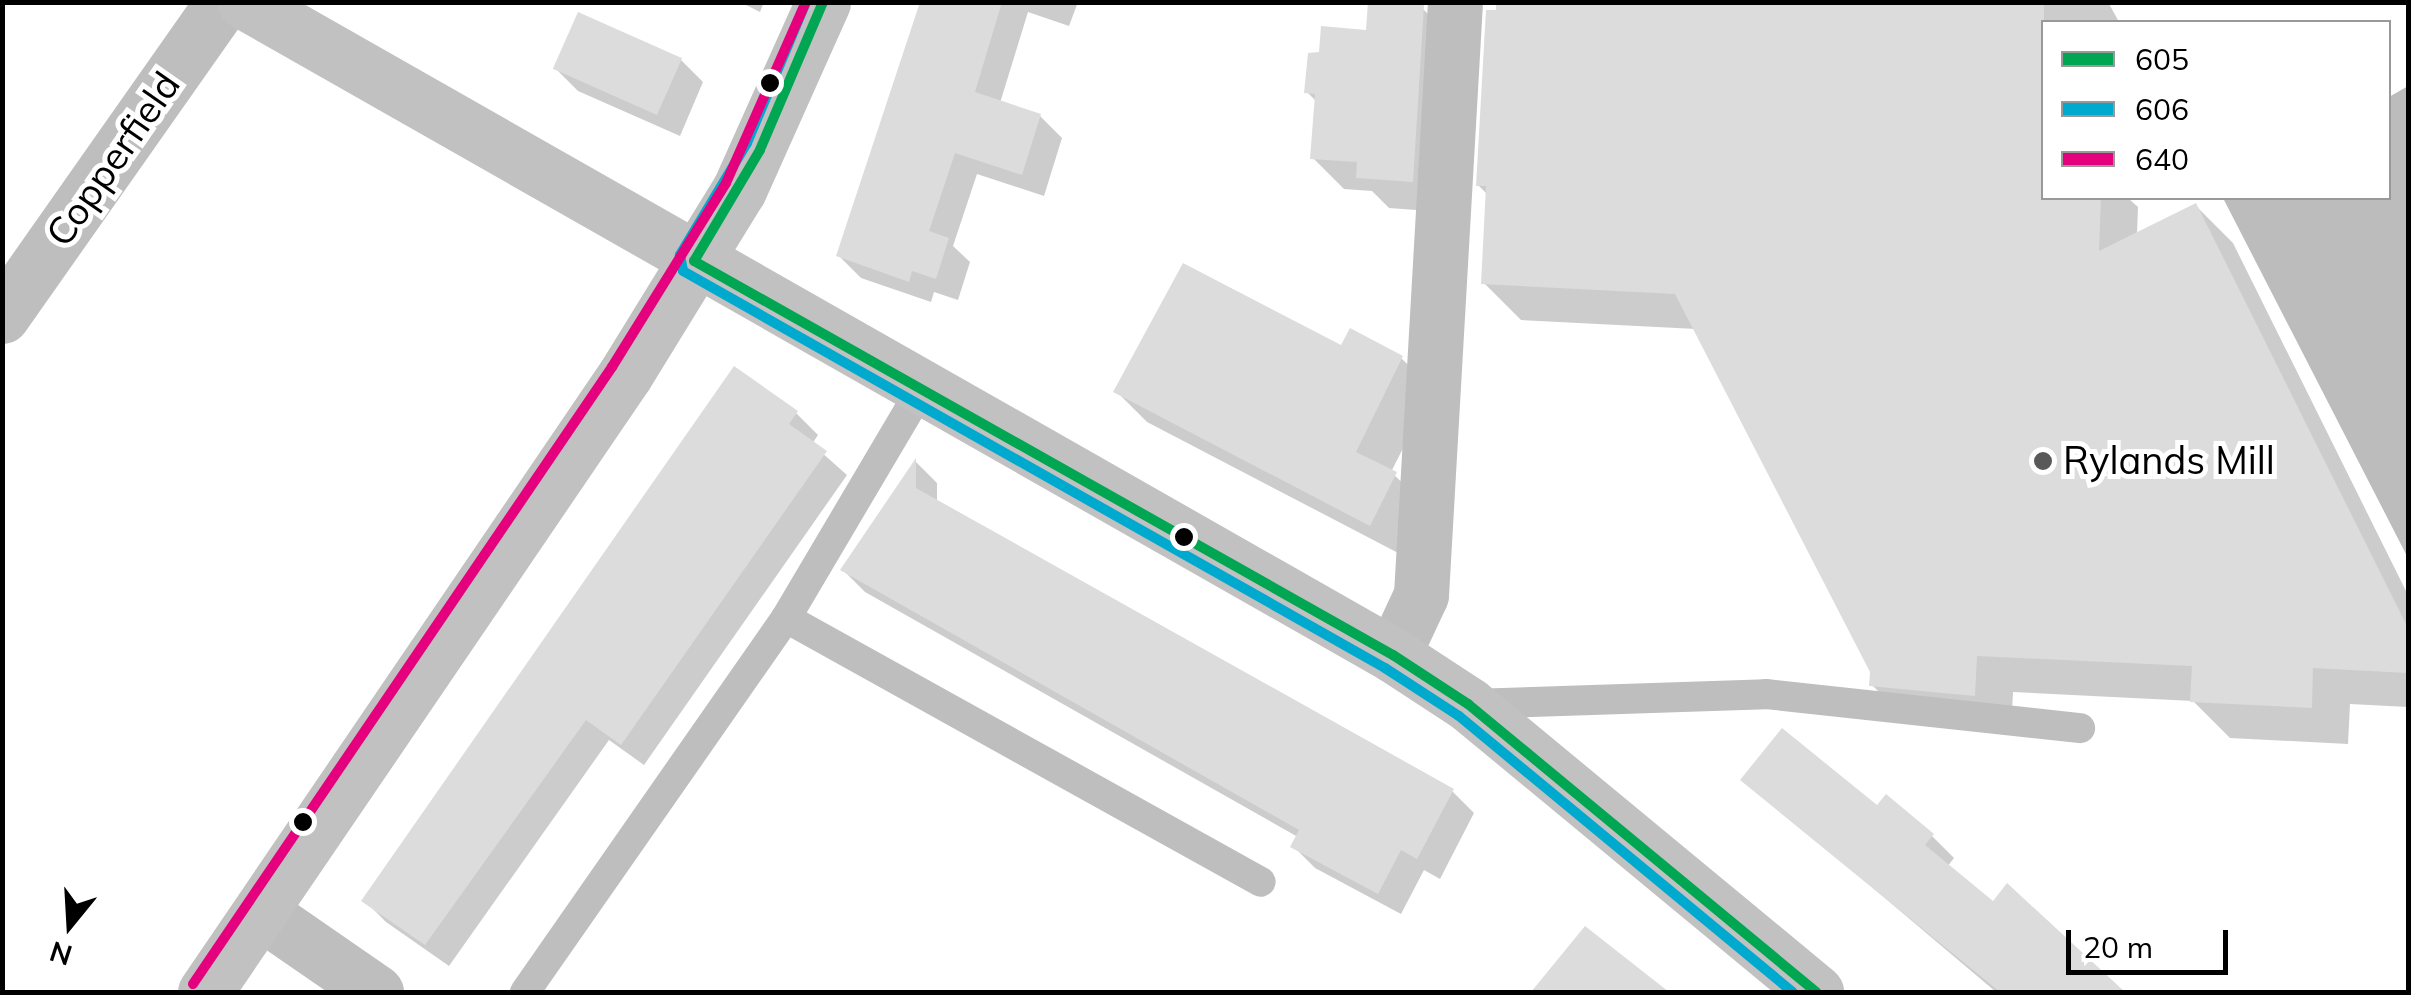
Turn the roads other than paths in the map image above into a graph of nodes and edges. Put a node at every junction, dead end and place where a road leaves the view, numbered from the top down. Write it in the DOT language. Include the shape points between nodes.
graph roads {
  1 [pos="223,2"];
  2 [pos="245,2"];
  3 [pos="823,2"];
  4 [pos="1455,2"];
  5 [pos="694,261"];
  6 [pos="2,316"];
  7 [pos="920,390"];
  8 [pos="786,618"];
  9 [pos="1393,655"];
  10 [pos="1468,704"];
  11 [pos="2080,728"];
  12 [pos="1261,882"];
  13 [pos="260,912"];
  14 [pos="205,992"];
  15 [pos="376,992"];
  16 [pos="525,992"];
  17 [pos="1816,992"];
  1 -- 6 [label="street, Copperfield"];
  2 -- 5 [label="street"];
  3 -- 5 [label="street" via="760,150"];
  4 -- 9 [label="street" via="1421,595"];
  5 -- 7 [label="street"];
  5 -- 13 [label="street" via="625,375"];
  7 -- 8 [label="lane"];
  7 -- 9 [label="street"];
  8 -- 12 [label="lane"];
  8 -- 16 [label="lane"];
  9 -- 10 [label="street"];
  10 -- 11 [label="lane" via="1766,694"];
  10 -- 17 [label="street"];
  13 -- 14 [label="street"];
  13 -- 15 [label="street"];
}
